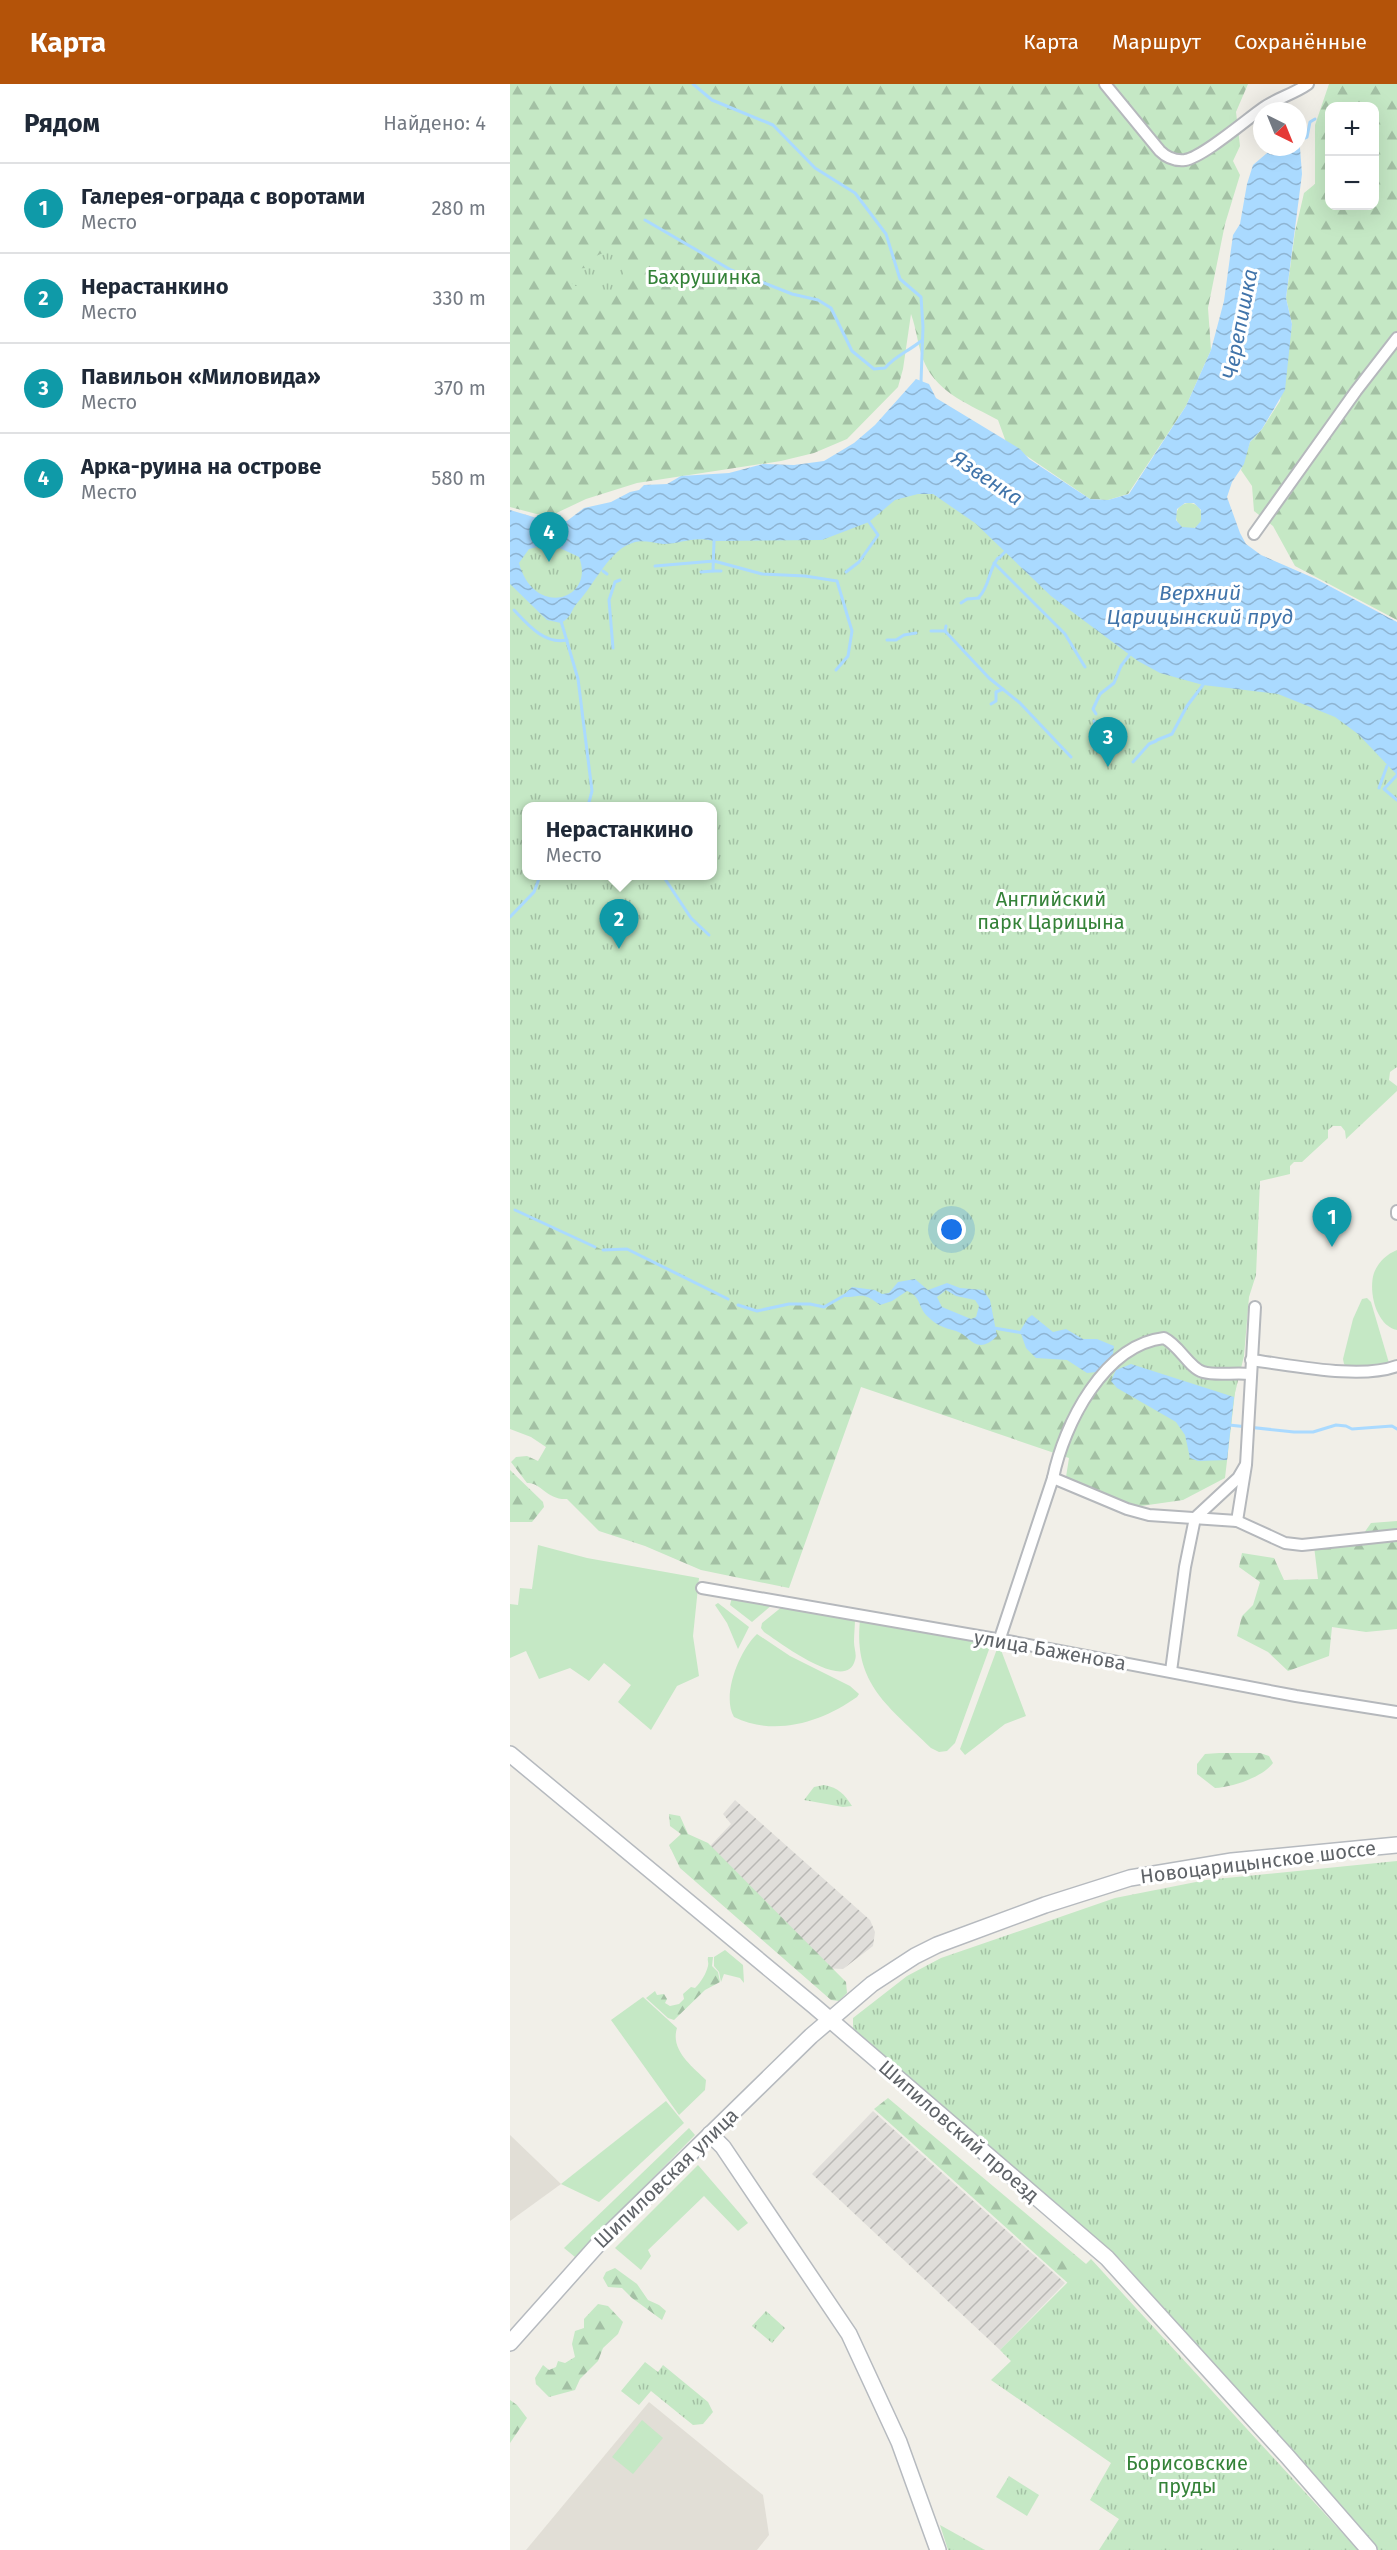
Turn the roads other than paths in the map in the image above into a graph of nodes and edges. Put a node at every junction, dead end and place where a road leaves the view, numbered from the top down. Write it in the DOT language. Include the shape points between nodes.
graph roads {
  1 [pos="1105,84"];
  2 [pos="1308,84"];
  3 [pos="1397,338"];
  4 [pos="1254,534"];
  5 [pos="1255,1307"];
  6 [pos="1251,1360"];
  7 [pos="1397,1366"];
  8 [pos="1250,1374"];
  9 [pos="1246,1466"];
  10 [pos="1053,1478"];
  11 [pos="1195,1518"];
  12 [pos="1237,1521"];
  13 [pos="1397,1534"];
  14 [pos="702,1588"];
  15 [pos="999,1641"];
  16 [pos="1171,1671"];
  17 [pos="1397,1712"];
  18 [pos="510,1754"];
  19 [pos="1397,1845"];
  20 [pos="830,2020"];
  21 [pos="710,2134"];
  22 [pos="510,2343"];
  23 [pos="938,2550"];
  24 [pos="1369,2550"];
  1 -- 2 [label="street" via="1160,151 1167,157 1183,160 1237,129 1265,106"];
  3 -- 4 [label="street"];
  5 -- 6 [label="street"];
  6 -- 7 [label="street" via="1354,1372"];
  6 -- 8 [label="street"];
  8 -- 9 [label="street"];
  8 -- 10 [label="street" via="1202,1372 1175,1343 1164,1338 1136,1345 1100,1376 1081,1405"];
  9 -- 11 [label="street"];
  9 -- 12 [label="street"];
  10 -- 11 [label="street" via="1127,1509 1149,1515"];
  10 -- 15 [label="street"];
  11 -- 12 [label="street"];
  11 -- 16 [label="street"];
  12 -- 13 [label="street" via="1284,1543 1302,1545"];
  14 -- 15 [label="street, улица Баженова"];
  15 -- 16 [label="street, улица Баженова"];
  16 -- 17 [label="street, улица Баженова"];
  18 -- 20 [label="main road, Шипиловский проезд"];
  19 -- 20 [label="main road, Новоцарицынское шоссе" via="1232,1861 1161,1871 1100,1886 915,1956"];
  20 -- 21 [label="main road, Шипиловская улица"];
  20 -- 24 [label="main road, Шипиловский проезд" via="1107,2258"];
  21 -- 22 [label="main road, Шипиловская улица" via="601,2241"];
  21 -- 23 [label="main road" via="723,2147 849,2334 899,2442"];
}
